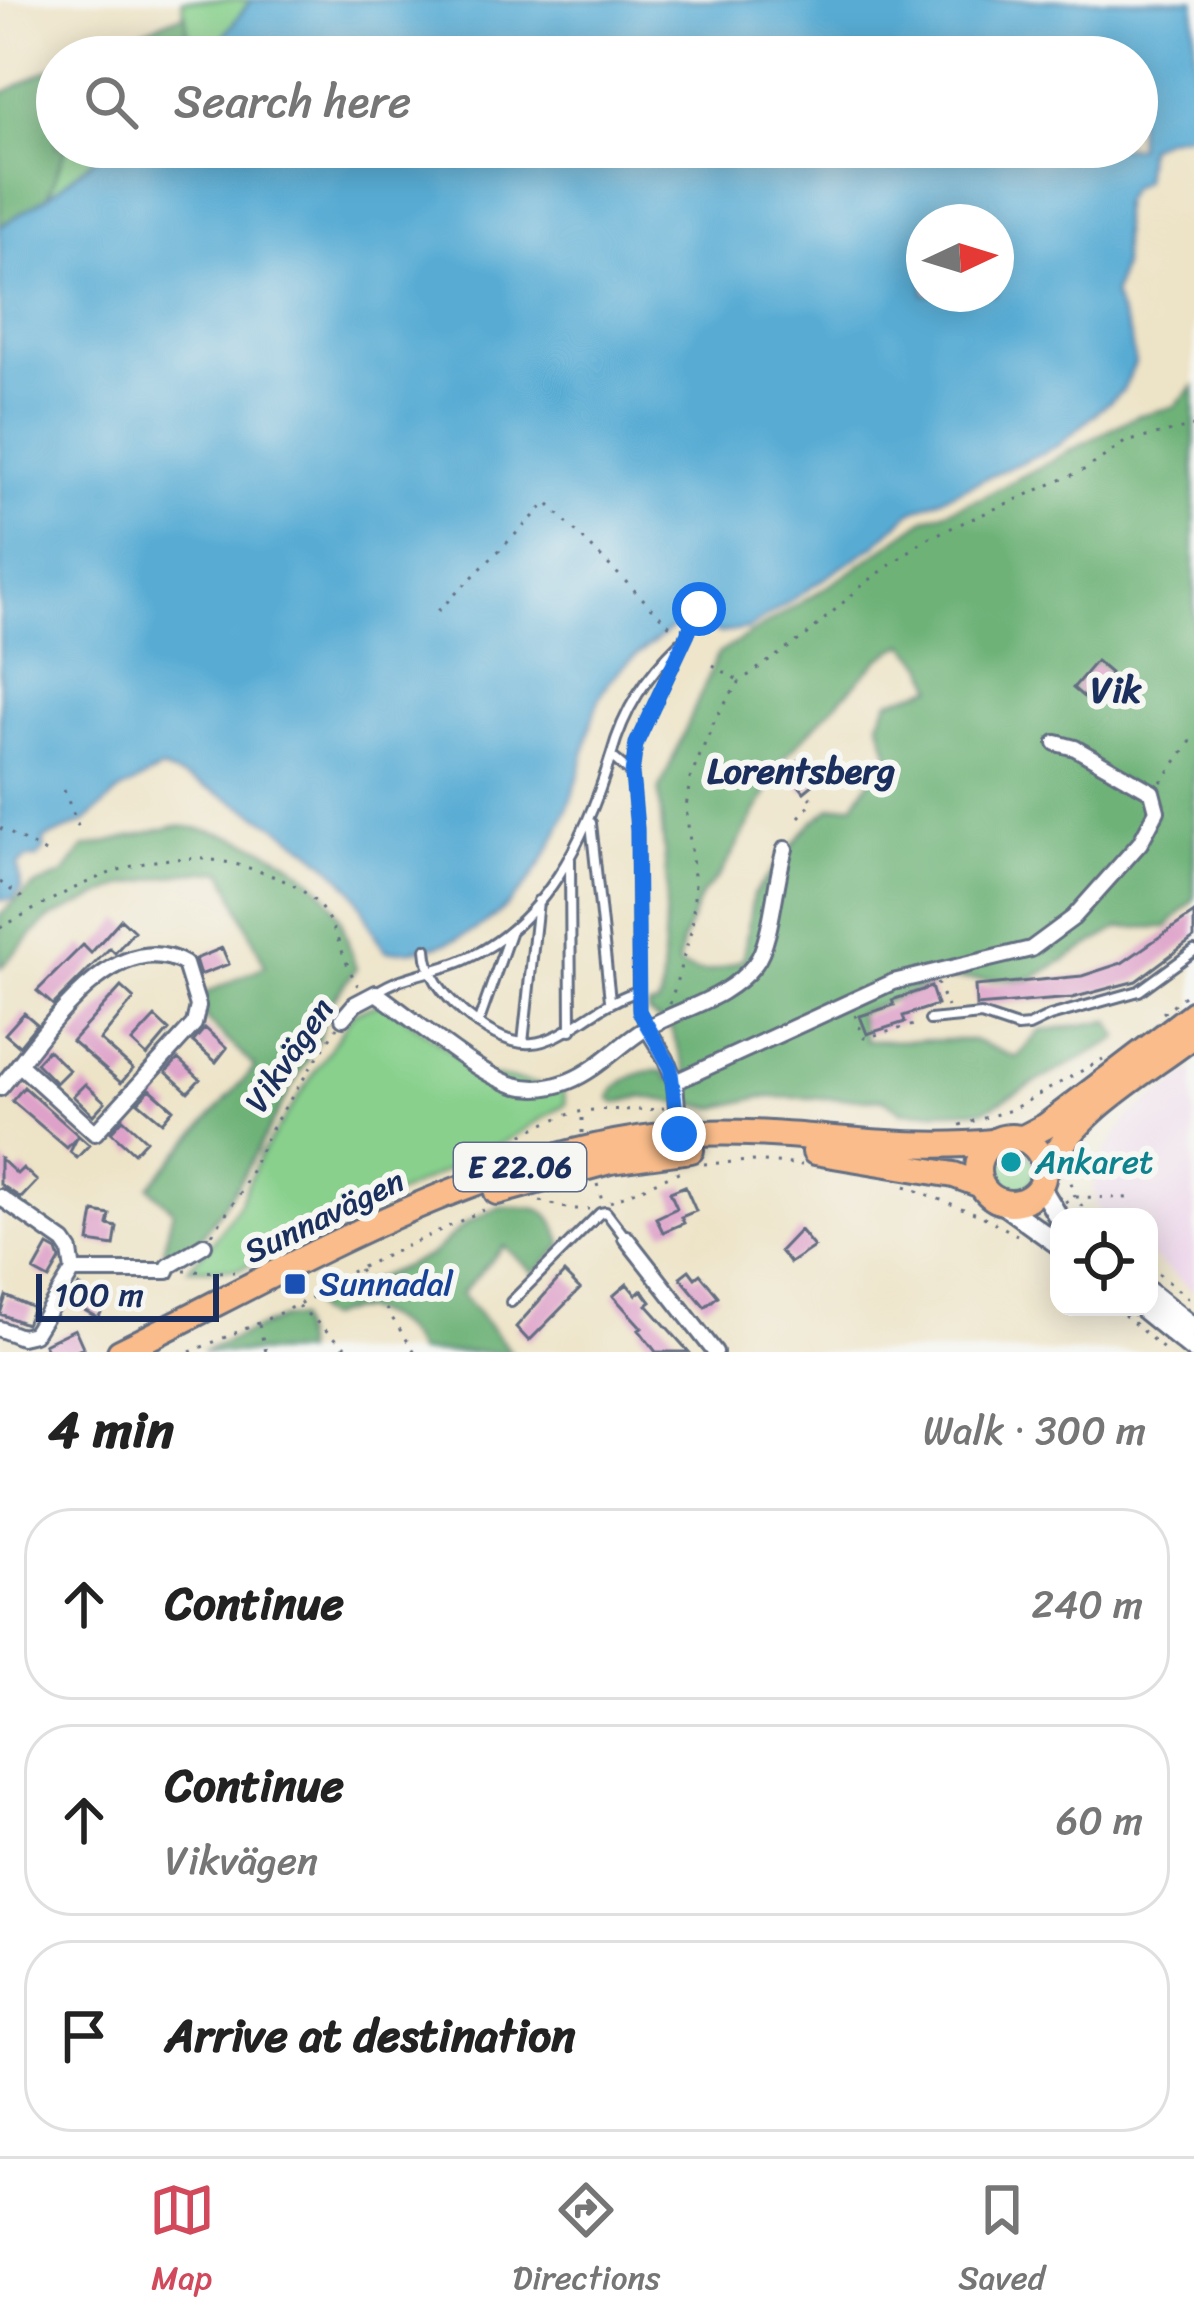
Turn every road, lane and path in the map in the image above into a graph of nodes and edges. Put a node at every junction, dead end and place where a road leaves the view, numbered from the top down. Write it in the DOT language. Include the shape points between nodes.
graph roads {
  1 [pos="1194,426"];
  2 [pos="699,609"];
  3 [pos="439,611"];
  4 [pos="682,635"];
  5 [pos="713,665"];
  6 [pos="740,680"];
  7 [pos="1194,737"];
  8 [pos="1056,742"];
  9 [pos="611,756"];
  10 [pos="632,774"];
  11 [pos="64,790"];
  12 [pos="1152,793"];
  13 [pos="808,794"];
  14 [pos="799,817"];
  15 [pos="591,820"];
  16 [pos="0,828"];
  17 [pos="79,829"];
  18 [pos="785,848"];
  19 [pos="52,856"];
  20 [pos="569,857"];
  21 [pos="0,882"];
  22 [pos="24,899"];
  23 [pos="538,900"];
  24 [pos="0,928"];
  25 [pos="511,932"];
  26 [pos="426,949"];
  27 [pos="1194,951"];
  28 [pos="937,970"];
  29 [pos="431,972"];
  30 [pos="638,991"];
  31 [pos="370,995"];
  32 [pos="610,1000"];
  33 [pos="850,1002"];
  34 [pos="1194,1013"];
  35 [pos="955,1016"];
  36 [pos="344,1018"];
  37 [pos="930,1020"];
  38 [pos="664,1021"];
  39 [pos="478,1024"];
  40 [pos="647,1028"];
  41 [pos="571,1031"];
  42 [pos="1194,1035"];
  43 [pos="523,1043"];
  44 [pos="20,1065"];
  45 [pos="675,1082"];
  46 [pos="0,1088"];
  47 [pos="582,1111"];
  48 [pos="679,1134"];
  49 [pos="1022,1138"];
  50 [pos="582,1139"];
  51 [pos="992,1142"];
  52 [pos="1069,1160"];
  53 [pos="701,1165"];
  54 [pos="820,1166"];
  55 [pos="689,1168"];
  56 [pos="595,1177"];
  57 [pos="1042,1181"];
  58 [pos="906,1186"];
  59 [pos="989,1193"];
  60 [pos="0,1197"];
  61 [pos="1075,1197"];
  62 [pos="531,1198"];
  63 [pos="1131,1198"];
  64 [pos="502,1202"];
  65 [pos="605,1208"];
  66 [pos="1054,1208"];
  67 [pos="1083,1208"];
  68 [pos="626,1238"];
  69 [pos="1050,1238"];
  70 [pos="1027,1240"];
  71 [pos="204,1245"];
  72 [pos="359,1268"];
  73 [pos="73,1271"];
  74 [pos="1158,1273"];
  75 [pos="1158,1299"];
  76 [pos="511,1302"];
  77 [pos="1194,1303"];
  78 [pos="297,1304"];
  79 [pos="1129,1316"];
  80 [pos="1147,1316"];
  81 [pos="259,1323"];
  82 [pos="1194,1328"];
  83 [pos="0,1329"];
  84 [pos="1160,1334"];
  85 [pos="1194,1348"];
  86 [pos="120,1352"];
  87 [pos="158,1352"];
  88 [pos="190,1352"];
  89 [pos="266,1352"];
  90 [pos="351,1352"];
  91 [pos="415,1352"];
  92 [pos="715,1352"];
  93 [pos="1151,1352"];
  94 [pos="1167,1352"];
  1 -- 6 [label="path" via="1125,442 1088,468 926,538"];
  2 -- 4 [label="lane"];
  3 -- 4 [label="path" via="547,503"];
  4 -- 9 [label="lane" via="648,674"];
  4 -- 10 [label="lane" via="636,744"];
  5 -- 6 [label="path"];
  6 -- 38 [label="path" via="690,779 692,928"];
  7 -- 12 [label="path"];
  8 -- 12 [label="street"];
  9 -- 10 [label="lane"];
  9 -- 15 [label="lane"];
  10 -- 30 [label="lane"];
  11 -- 17 [label="path"];
  12 -- 28 [label="street" via="1154,823 1073,918 1030,949"];
  13 -- 14 [label="path" via="813,801"];
  15 -- 20 [label="lane"];
  15 -- 32 [label="lane"];
  16 -- 19 [label="path"];
  18 -- 38 [label="street, Vikvägen" via="759,961 733,987"];
  20 -- 23 [label="lane"];
  20 -- 41 [label="lane"];
  21 -- 22 [label="path"];
  23 -- 25 [label="lane"];
  23 -- 43 [label="lane"];
  24 -- 31 [label="path" via="90,878 148,860 241,865 286,881 320,907"];
  25 -- 29 [label="lane"];
  25 -- 39 [label="lane"];
  26 -- 29 [label="lane"];
  27 -- 35 [label="lane" via="1139,992 1029,1026"];
  28 -- 33 [label="street"];
  28 -- 35 [label="path" via="943,1003"];
  29 -- 31 [label="lane"];
  29 -- 39 [label="lane"];
  30 -- 32 [label="lane"];
  30 -- 40 [label="lane"];
  31 -- 36 [label="street, Vikvägen"];
  31 -- 40 [label="street, Vikvägen" via="483,1070 523,1087 575,1079"];
  32 -- 41 [label="lane"];
  33 -- 37 [label="path" via="864,1038"];
  33 -- 45 [label="street"];
  34 -- 49 [label="highway, E 22.06"];
  35 -- 37 [label="lane"];
  36 -- 71 [label="path, Vikvägen"];
  38 -- 40 [label="street, Vikvägen"];
  39 -- 43 [label="lane"];
  40 -- 45 [label="street"];
  41 -- 43 [label="lane"];
  42 -- 57 [label="highway" via="1077,1124"];
  44 -- 44 [label="street" via="110,966 154,953 184,964 198,1006 194,1024 95,1133"];
  44 -- 46 [label="street"];
  45 -- 48 [label="street"];
  47 -- 50 [label="path"];
  48 -- 51 [label="highway, Sunnavägen / E 22.06" via="779,1132 933,1148"];
  48 -- 86 [label="highway, Sunnavägen / E 22.06" via="564,1154 470,1185"];
  49 -- 51 [label="highway, E 22.06"];
  49 -- 57 [label="highway" via="1039,1152"];
  51 -- 59 [label="highway" via="978,1165"];
  52 -- 61 [label="path"];
  53 -- 54 [label="path"];
  55 -- 65 [label="path"];
  56 -- 65 [label="path"];
  57 -- 59 [label="highway" via="1022,1202"];
  57 -- 66 [label="street"];
  58 -- 70 [label="path"];
  59 -- 69 [label="street"];
  59 -- 87 [label="highway, Sunnavägen / E 22.06" via="954,1175 784,1149 610,1161 444,1213"];
  60 -- 73 [label="street" via="64,1242"];
  61 -- 63 [label="path"];
  61 -- 67 [label="path"];
  62 -- 65 [label="path"];
  64 -- 72 [label="path"];
  65 -- 68 [label="lane"];
  65 -- 76 [label="lane"];
  68 -- 92 [label="street"];
  71 -- 73 [label="street" via="166,1271"];
  72 -- 78 [label="path"];
  72 -- 91 [label="path"];
  73 -- 83 [label="street" via="34,1334"];
  74 -- 77 [label="path"];
  75 -- 82 [label="street"];
  78 -- 81 [label="path"];
  78 -- 90 [label="path"];
  79 -- 84 [label="path"];
  80 -- 84 [label="street"];
  81 -- 88 [label="path"];
  81 -- 89 [label="path"];
  84 -- 85 [label="street"];
  84 -- 93 [label="path"];
  84 -- 94 [label="path"];
}
